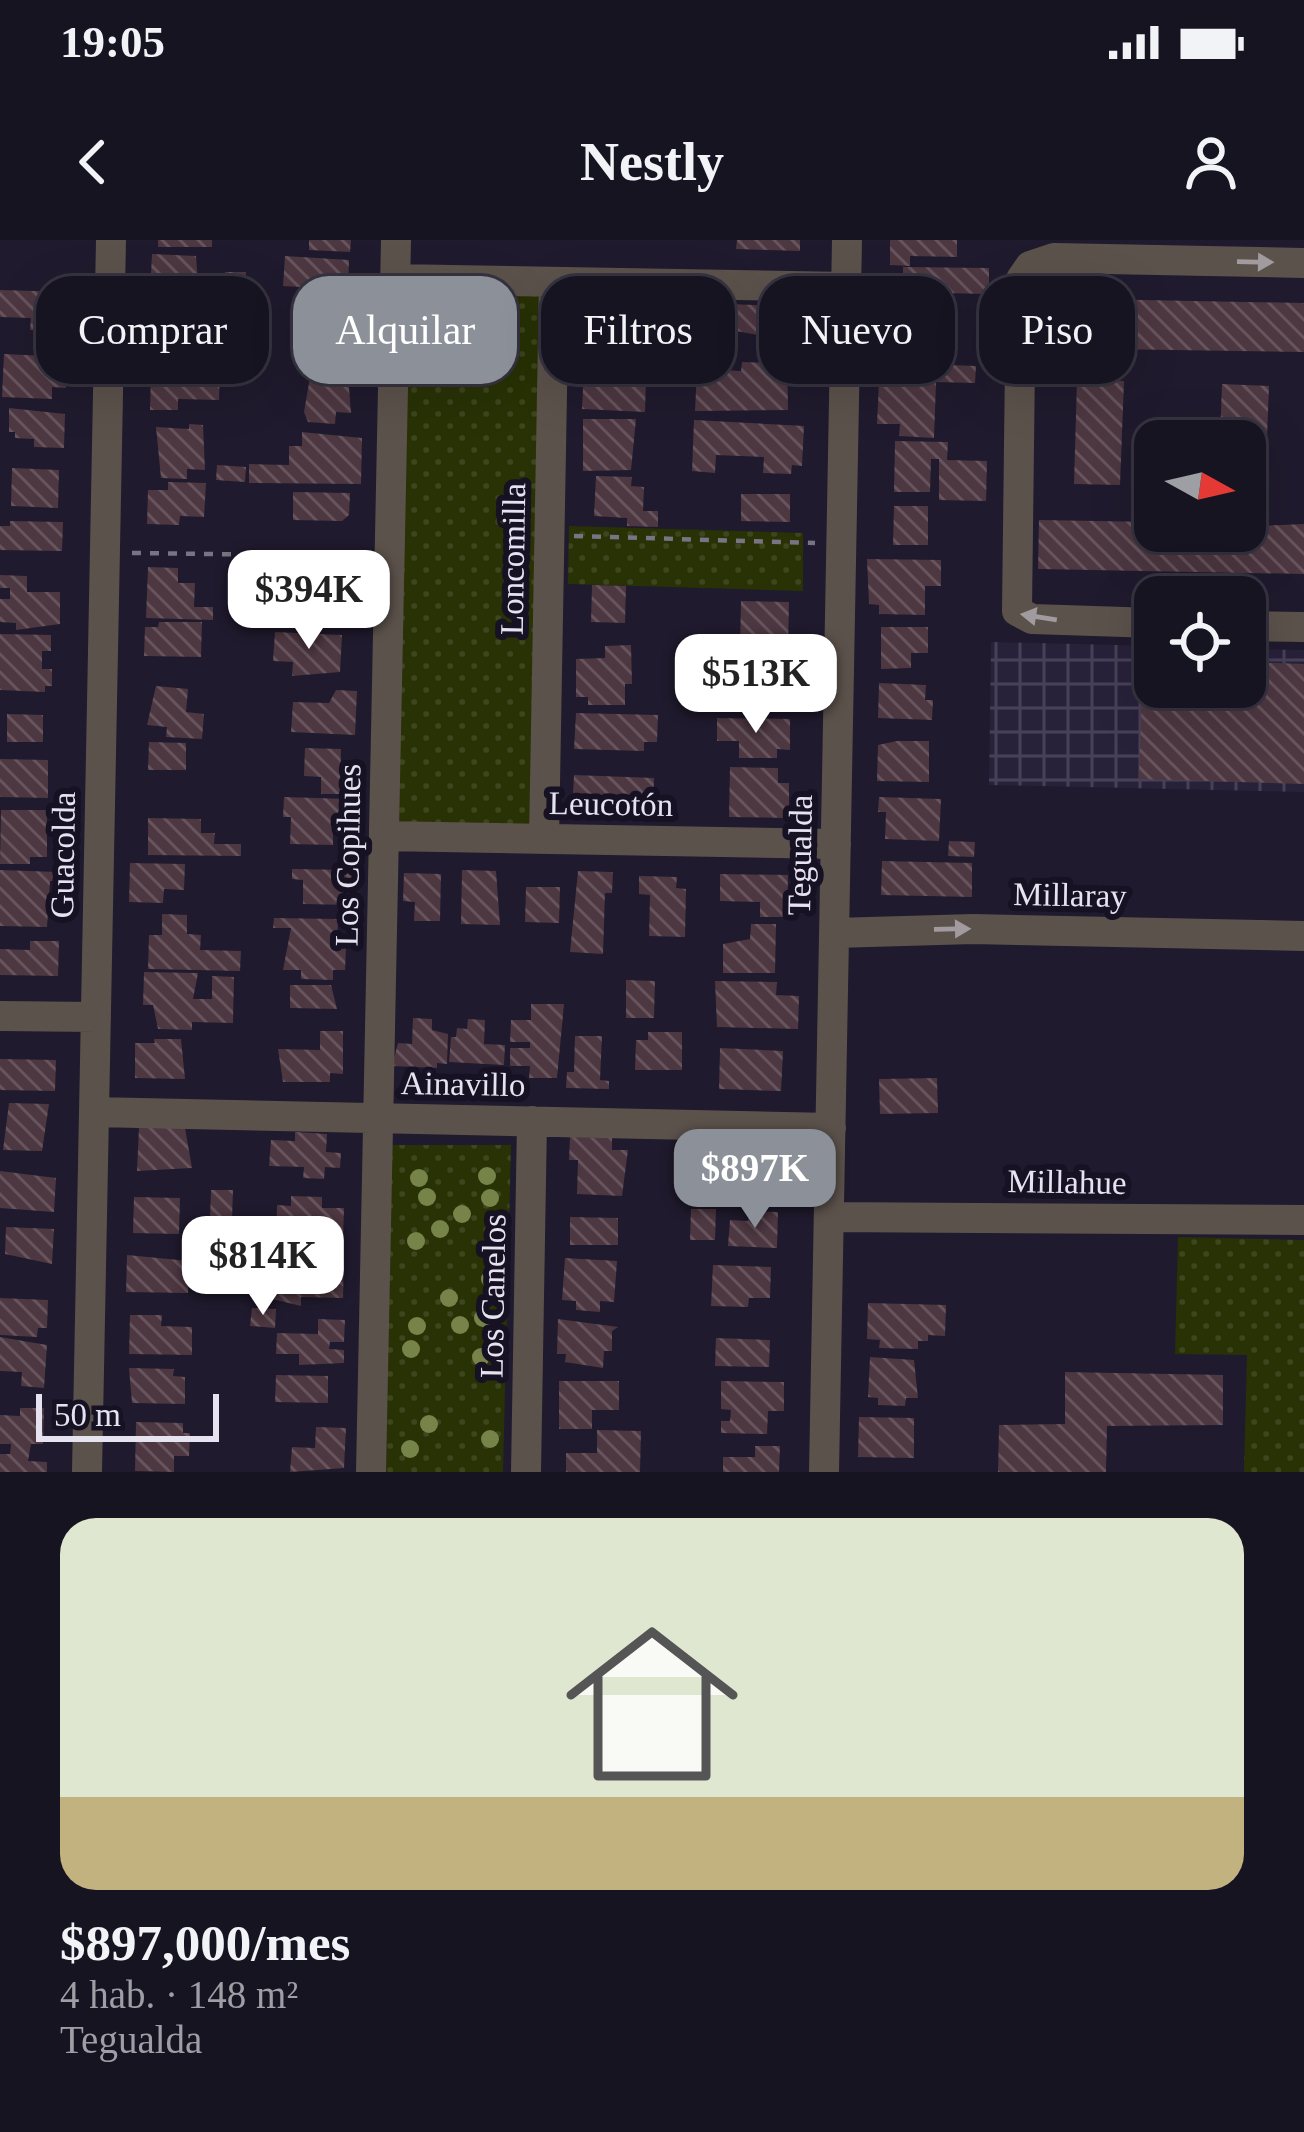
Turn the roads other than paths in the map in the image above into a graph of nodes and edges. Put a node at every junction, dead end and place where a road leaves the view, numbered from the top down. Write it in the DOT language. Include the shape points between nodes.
graph roads {
  1 [pos="111,240"];
  2 [pos="395,240"];
  3 [pos="848,240"];
  4 [pos="1304,263"];
  5 [pos="395,276"];
  6 [pos="847,276"];
  7 [pos="393,384"];
  8 [pos="552,384"];
  9 [pos="845,384"];
  10 [pos="1134,622"];
  11 [pos="1266,626"];
  12 [pos="1304,627"];
  13 [pos="384,836"];
  14 [pos="544,838"];
  15 [pos="836,844"];
  16 [pos="835,933"];
  17 [pos="1304,936"];
  18 [pos="0,1016"];
  19 [pos="96,1017"];
  20 [pos="94,1112"];
  21 [pos="378,1118"];
  22 [pos="532,1121"];
  23 [pos="831,1128"];
  24 [pos="830,1216"];
  25 [pos="1304,1220"];
  26 [pos="87,1472"];
  27 [pos="371,1472"];
  28 [pos="526,1472"];
  29 [pos="824,1472"];
  1 -- 19 [label="street, Guacolda"];
  2 -- 5 [label="street, Los Copihues"];
  3 -- 6 [label="street, Tegualda"];
  10 -- 4 [label="street, one-way" via="1032,620 1017,611 1021,279 1030,266 1054,258"];
  7 -- 13 [label="street, Los Copihues"];
  8 -- 14 [label="street, Loncomilla"];
  9 -- 15 [label="street, Tegualda"];
  11 -- 12 [label="street"];
  13 -- 14 [label="street, Leucotón"];
  13 -- 21 [label="street, Los Copihues"];
  14 -- 15 [label="street, Leucotón"];
  15 -- 16 [label="street, Tegualda"];
  16 -- 17 [label="street, Millaray, one-way"];
  16 -- 23 [label="street, Tegualda"];
  18 -- 19 [label="street"];
  19 -- 20 [label="street, Guacolda"];
  20 -- 21 [label="street, Ainavillo"];
  20 -- 26 [label="street, Guacolda"];
  21 -- 22 [label="street, Ainavillo"];
  21 -- 27 [label="street, Los Copihues"];
  22 -- 23 [label="street, Ainavillo"];
  22 -- 28 [label="street, Los Canelos"];
  23 -- 24 [label="street, Tegualda"];
  24 -- 25 [label="street, Millahue"];
  24 -- 29 [label="street, Tegualda"];
}
